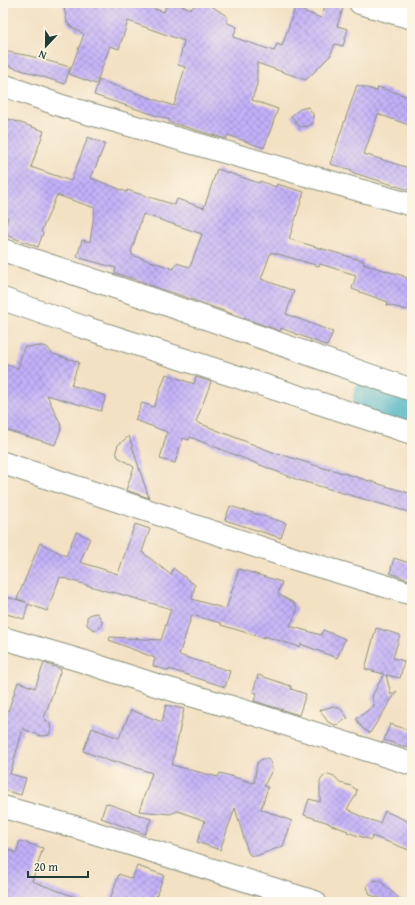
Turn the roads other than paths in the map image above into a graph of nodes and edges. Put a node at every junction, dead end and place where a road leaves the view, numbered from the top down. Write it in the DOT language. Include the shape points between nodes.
graph roads {
  1 [pos="360,3"];
  2 [pos="399,12"];
  3 [pos="3,85"];
  4 [pos="412,206"];
  5 [pos="3,250"];
  6 [pos="3,299"];
  7 [pos="412,390"];
  8 [pos="412,433"];
  9 [pos="3,463"];
  10 [pos="412,594"];
  11 [pos="3,638"];
  12 [pos="412,764"];
  13 [pos="3,807"];
  14 [pos="315,902"];
  1 -- 2 [label="street"];
  3 -- 4 [label="street" via="62,106"];
  5 -- 7 [label="street"];
  6 -- 8 [label="street"];
  9 -- 10 [label="street"];
  11 -- 12 [label="street"];
  13 -- 14 [label="street" via="79,828"];
}
